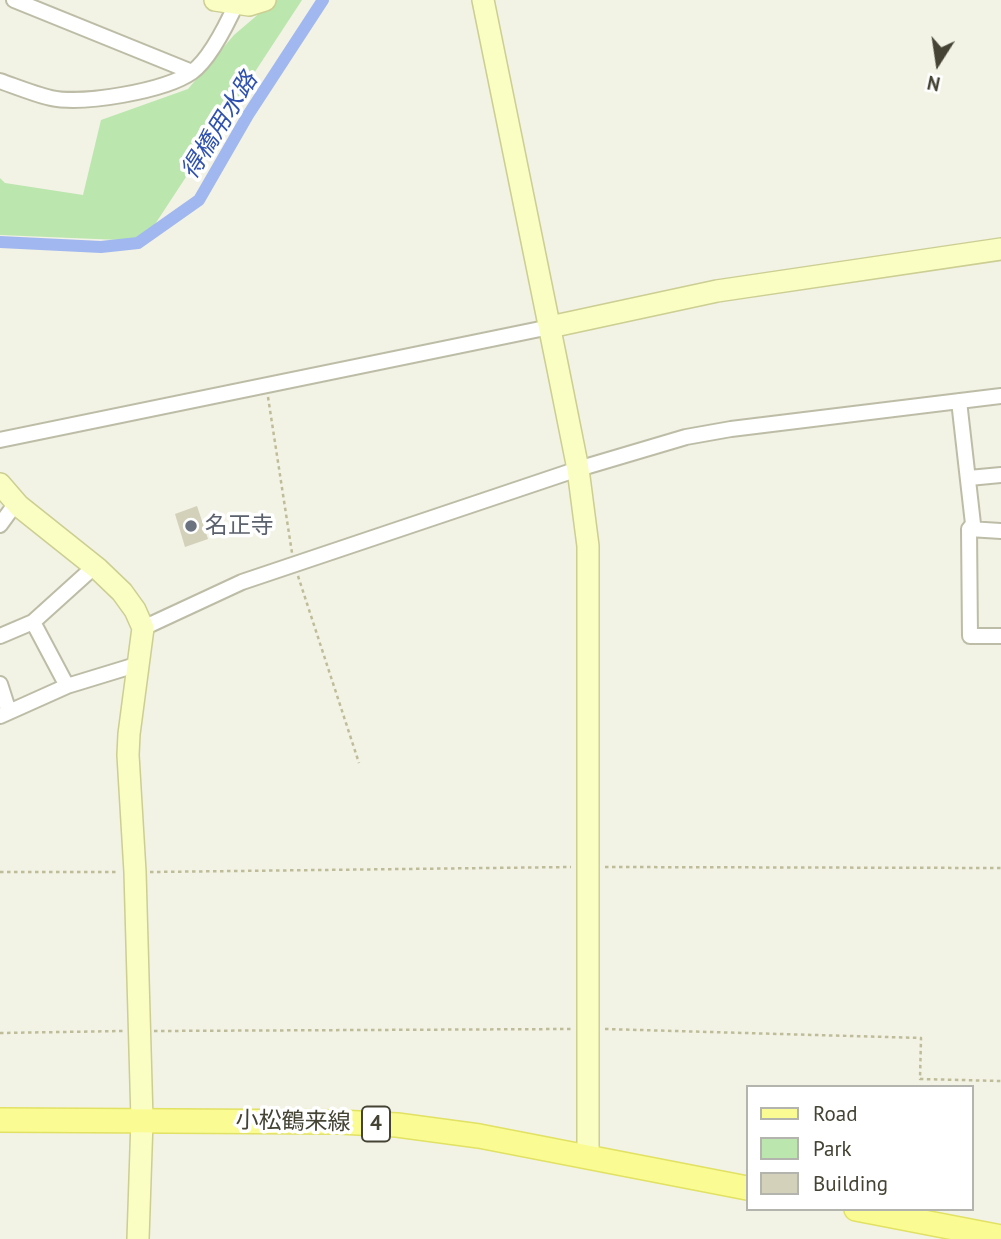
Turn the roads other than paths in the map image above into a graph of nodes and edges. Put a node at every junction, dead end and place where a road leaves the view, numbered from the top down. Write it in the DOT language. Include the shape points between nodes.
graph roads {
  1 [pos="14,0"];
  2 [pos="215,0"];
  3 [pos="265,0"];
  4 [pos="483,0"];
  5 [pos="237,2"];
  6 [pos="192,72"];
  7 [pos="0,81"];
  8 [pos="1001,249"];
  9 [pos="550,327"];
  10 [pos="1001,396"];
  11 [pos="959,401"];
  12 [pos="0,440"];
  13 [pos="578,469"];
  14 [pos="1001,475"];
  15 [pos="969,478"];
  16 [pos="0,484"];
  17 [pos="16,503"];
  18 [pos="0,525"];
  19 [pos="970,529"];
  20 [pos="1001,531"];
  21 [pos="95,566"];
  22 [pos="33,622"];
  23 [pos="143,628"];
  24 [pos="0,636"];
  25 [pos="1001,636"];
  26 [pos="139,664"];
  27 [pos="0,684"];
  28 [pos="67,685"];
  29 [pos="5,714"];
  30 [pos="0,1119"];
  31 [pos="142,1120"];
  32 [pos="588,1157"];
  33 [pos="746,1188"];
  34 [pos="862,1211"];
  35 [pos="920,1230"];
  36 [pos="1001,1237"];
  37 [pos="138,1239"];
  1 -- 6 [label="street"];
  2 -- 5 [label="street"];
  3 -- 5 [label="street" via="249,5"];
  4 -- 9 [label="street"];
  5 -- 6 [label="street"];
  6 -- 7 [label="street" via="132,93 86,99 53,99"];
  8 -- 9 [label="street" via="717,291"];
  9 -- 12 [label="street"];
  9 -- 13 [label="street"];
  10 -- 11 [label="street"];
  11 -- 13 [label="street" via="698,435"];
  11 -- 15 [label="street"];
  13 -- 23 [label="street" via="242,582"];
  13 -- 32 [label="street" via="588,545"];
  14 -- 15 [label="street"];
  15 -- 19 [label="street"];
  16 -- 17 [label="street"];
  17 -- 18 [label="street"];
  17 -- 21 [label="street"];
  19 -- 20 [label="street"];
  19 -- 25 [label="street" via="970,636"];
  21 -- 22 [label="street"];
  21 -- 23 [label="street" via="122,592"];
  22 -- 24 [label="street"];
  22 -- 28 [label="street"];
  23 -- 26 [label="street"];
  26 -- 28 [label="street"];
  26 -- 31 [label="street" via="128,745"];
  27 -- 29 [label="street"];
  28 -- 29 [label="street"];
  30 -- 31 [label="main road, 小松鶴来線 / 4"];
  31 -- 32 [label="main road, 小松鶴来線 / 4" via="397,1125"];
  31 -- 37 [label="street"];
  32 -- 33 [label="main road, 小松鶴来線 / 4"];
  34 -- 35 [label="main road"];
  35 -- 36 [label="main road"];
}
